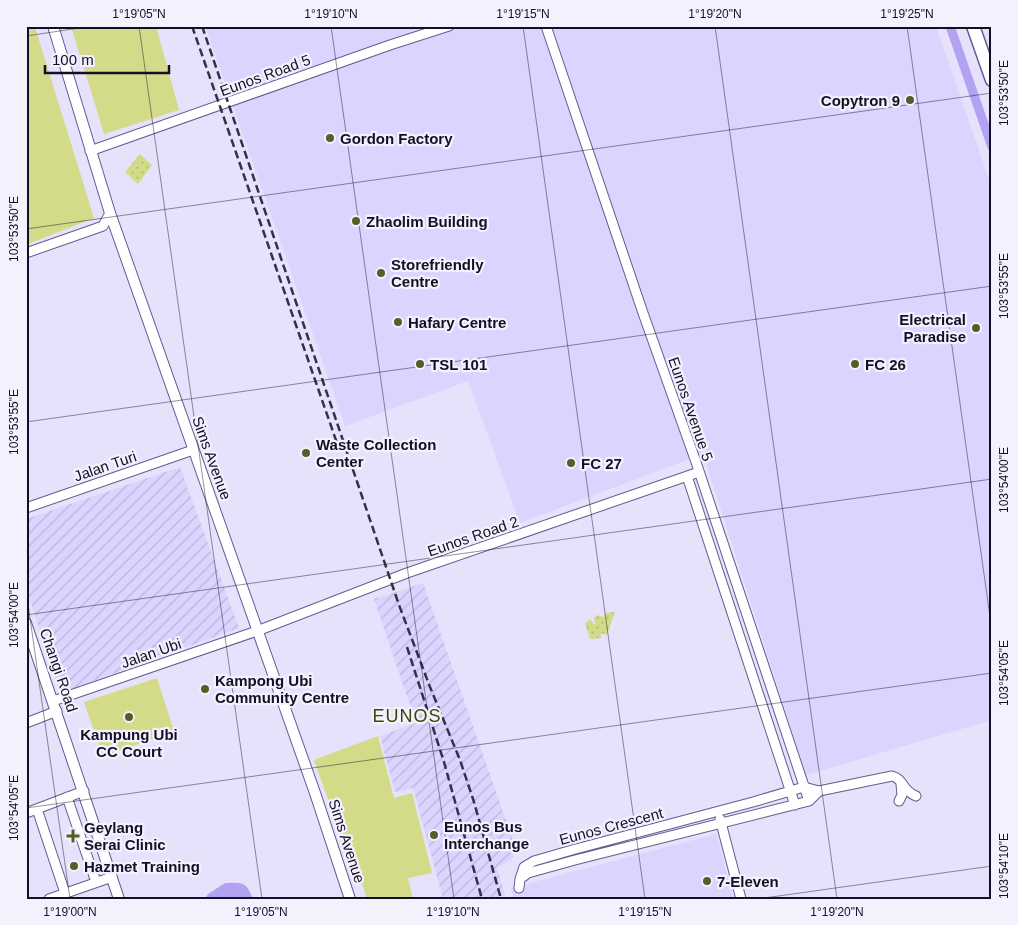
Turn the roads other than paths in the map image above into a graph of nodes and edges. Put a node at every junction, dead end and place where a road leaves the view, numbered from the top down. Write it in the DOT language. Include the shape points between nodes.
graph roads {
  1 [pos="53,26"];
  2 [pos="449,26"];
  3 [pos="546,26"];
  4 [pos="973,26"];
  5 [pos="992,80"];
  6 [pos="90,151"];
  7 [pos="110,213"];
  8 [pos="26,253"];
  9 [pos="193,450"];
  10 [pos="699,472"];
  11 [pos="687,476"];
  12 [pos="26,508"];
  13 [pos="26,622"];
  14 [pos="257,631"];
  15 [pos="53,701"];
  16 [pos="57,711"];
  17 [pos="26,723"];
  18 [pos="900,782"];
  19 [pos="804,787"];
  20 [pos="84,791"];
  21 [pos="790,791"];
  22 [pos="819,791"];
  23 [pos="916,796"];
  24 [pos="67,798"];
  25 [pos="809,801"];
  26 [pos="899,801"];
  27 [pos="795,805"];
  28 [pos="38,809"];
  29 [pos="718,811"];
  30 [pos="26,813"];
  31 [pos="721,823"];
  32 [pos="112,877"];
  33 [pos="96,882"];
  34 [pos="65,893"];
  35 [pos="49,899"];
  36 [pos="119,899"];
  37 [pos="350,899"];
  38 [pos="741,899"];
  1 -- 6 [label="main road, Sims Avenue"];
  2 -- 6 [label="street, Eunos Road 5"];
  3 -- 10 [label="street, Eunos Avenue 5"];
  4 -- 5 [label="highway"];
  6 -- 7 [label="main road, Sims Avenue"];
  7 -- 8 [label="street" via="103,226"];
  7 -- 9 [label="main road, Sims Avenue"];
  9 -- 12 [label="street, Jalan Turi"];
  9 -- 14 [label="main road, Sims Avenue"];
  10 -- 11 [label="street, Eunos Road 2"];
  10 -- 19 [label="street, Eunos Avenue 5"];
  11 -- 14 [label="street, Eunos Road 2" via="407,573"];
  11 -- 21 [label="street, Eunos Avenue 5"];
  13 -- 15 [label="main road, Changi Road"];
  14 -- 15 [label="street, Jalan Ubi"];
  14 -- 37 [label="main road, Sims Avenue"];
  15 -- 16 [label="main road, Changi Road"];
  16 -- 17 [label="street"];
  16 -- 20 [label="main road, Changi Road"];
  18 -- 22 [label="street" via="896,776 889,776"];
  18 -- 23 [label="street" via="908,793"];
  18 -- 26 [label="street" via="902,795"];
  19 -- 21 [label="street, Eunos Crescent"];
  19 -- 22 [label="street"];
  19 -- 25 [label="street, Eunos Avenue 5"];
  20 -- 24 [label="street"];
  20 -- 32 [label="main road, Changi Road"];
  21 -- 27 [label="street, Eunos Avenue 5"];
  21 -- 29 [label="street, Eunos Crescent"];
  22 -- 25 [label="street, Eunos Crescent"];
  24 -- 28 [label="street"];
  24 -- 33 [label="street"];
  25 -- 27 [label="street, Eunos Crescent"];
  27 -- 31 [label="street, Eunos Crescent"];
  28 -- 30 [label="street"];
  28 -- 34 [label="street"];
  29 -- 31 [label="street"];
  29 -- 31 [label="street, Eunos Crescent" via="534,861 524,867 520,883 528,873"];
  31 -- 38 [label="street"];
  32 -- 33 [label="street"];
  32 -- 36 [label="main road, Changi Road"];
  33 -- 34 [label="street"];
  34 -- 35 [label="street"];
}
